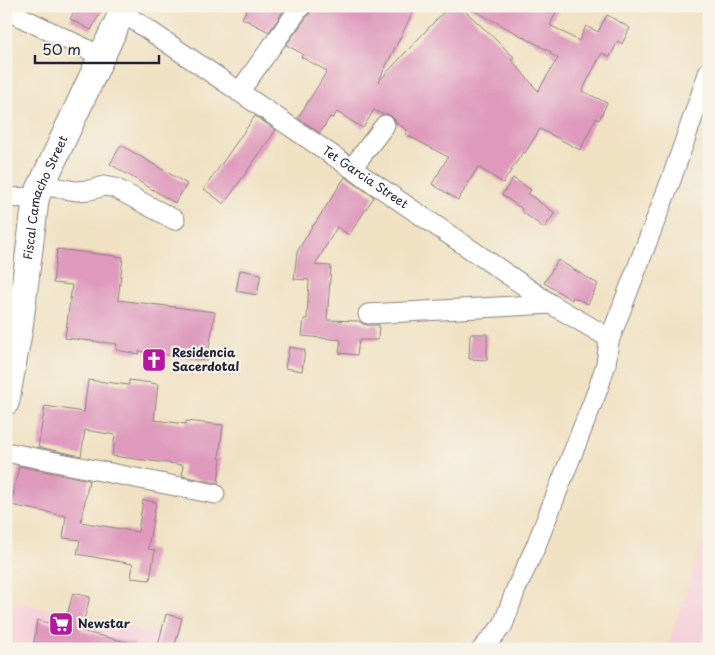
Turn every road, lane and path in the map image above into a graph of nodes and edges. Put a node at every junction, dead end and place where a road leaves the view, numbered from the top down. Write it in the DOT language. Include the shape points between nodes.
graph roads {
  1 [pos="301,6"];
  2 [pos="124,9"];
  3 [pos="7,15"];
  4 [pos="101,56"];
  5 [pos="709,71"];
  6 [pos="240,92"];
  7 [pos="385,125"];
  8 [pos="352,168"];
  9 [pos="38,191"];
  10 [pos="6,198"];
  11 [pos="174,220"];
  12 [pos="551,304"];
  13 [pos="368,314"];
  14 [pos="609,341"];
  15 [pos="6,402"];
  16 [pos="6,452"];
  17 [pos="215,494"];
  18 [pos="482,649"];
  1 -- 6 [label="street"];
  2 -- 4 [label="street, Fiscal Camacho Street"];
  2 -- 6 [label="street, Tet Garcia Street"];
  3 -- 4 [label="street"];
  4 -- 9 [label="street, Fiscal Camacho Street"];
  5 -- 14 [label="street"];
  6 -- 8 [label="street, Tet Garcia Street"];
  7 -- 8 [label="street"];
  8 -- 12 [label="street, Tet Garcia Street"];
  9 -- 10 [label="street"];
  9 -- 11 [label="street" via="115,188"];
  9 -- 15 [label="street, Fiscal Camacho Street"];
  12 -- 13 [label="street"];
  12 -- 14 [label="street, Tet Garcia Street" via="604,334"];
  14 -- 18 [label="street" via="598,389 535,548 502,625"];
  16 -- 17 [label="street"];
}
